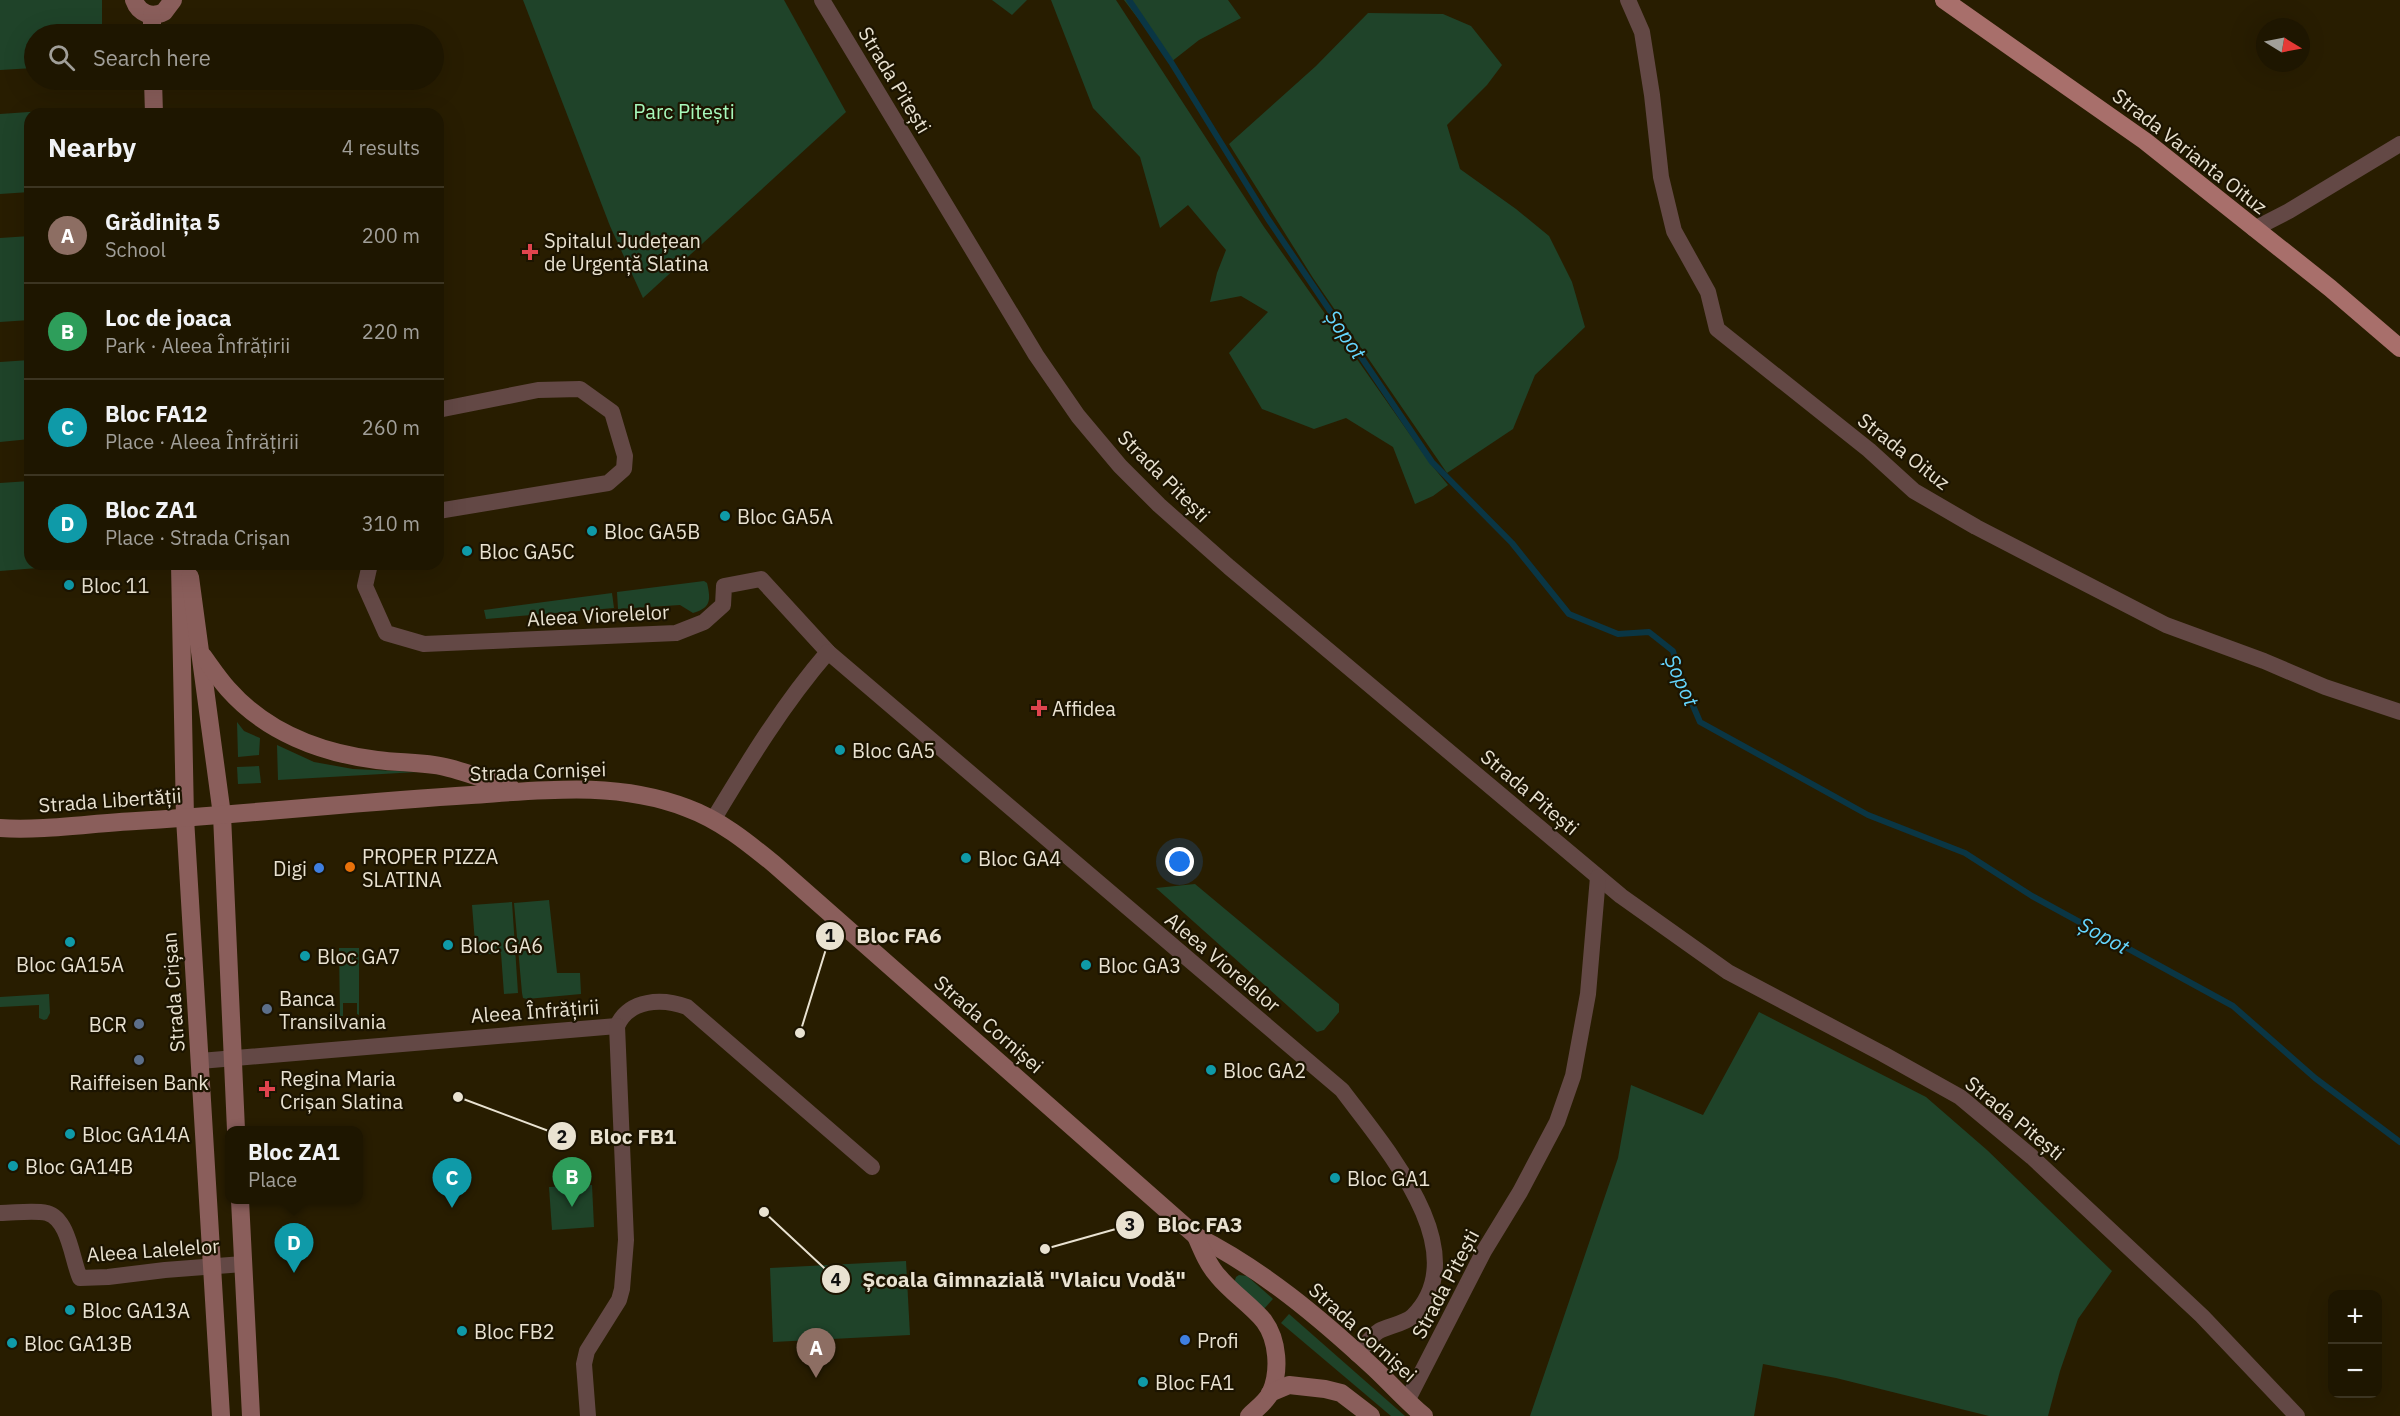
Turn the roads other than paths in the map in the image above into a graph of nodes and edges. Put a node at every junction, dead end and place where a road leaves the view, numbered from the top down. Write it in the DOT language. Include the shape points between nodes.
graph roads {
  1 [pos="134,0"];
  2 [pos="173,0"];
  3 [pos="822,0"];
  4 [pos="1628,0"];
  5 [pos="1944,0"];
  6 [pos="152,15"];
  7 [pos="152,24"];
  8 [pos="153,90"];
  9 [pos="154,108"];
  10 [pos="2400,144"];
  11 [pos="2254,229"];
  12 [pos="2400,348"];
  13 [pos="444,409"];
  14 [pos="444,510"];
  15 [pos="180,570"];
  16 [pos="190,570"];
  17 [pos="369,570"];
  18 [pos="828,652"];
  19 [pos="201,654"];
  20 [pos="2400,712"];
  21 [pos="521,791"];
  22 [pos="222,815"];
  23 [pos="185,818"];
  24 [pos="713,820"];
  25 [pos="0,828"];
  26 [pos="1598,877"];
  27 [pos="616,1026"];
  28 [pos="232,1058"];
  29 [pos="200,1061"];
  30 [pos="236,1126"];
  31 [pos="872,1167"];
  32 [pos="240,1204"];
  33 [pos="0,1213"];
  34 [pos="1196,1236"];
  35 [pos="243,1264"];
  36 [pos="213,1266"];
  37 [pos="1357,1354"];
  38 [pos="1270,1393"];
  39 [pos="1407,1401"];
  40 [pos="221,1416"];
  41 [pos="251,1416"];
  42 [pos="588,1416"];
  43 [pos="1250,1416"];
  44 [pos="1371,1416"];
  45 [pos="1424,1416"];
  46 [pos="2297,1416"];
  1 -- 6 [label="main road" via="140,10"];
  2 -- 6 [label="main road" via="164,12"];
  3 -- 26 [label="street, Strada Pitești" via="1036,355 1078,416 1120,466 1229,567"];
  4 -- 20 [label="street, Strada Oituz" via="1642,32 1661,177 1674,231 1708,292 1717,329 1869,450 1914,491 1976,527 2166,626"];
  5 -- 11 [label="main road, Strada Varianta Oituz" via="2145,141"];
  6 -- 7 [label="main road"];
  8 -- 9 [label="main road"];
  10 -- 11 [label="street"];
  11 -- 12 [label="main road, Strada Varianta Oituz"];
  13 -- 14 [label="street" via="538,390 580,389 612,412 625,456 624,469 608,483"];
  15 -- 23 [label="main road, Strada Crișan"];
  16 -- 19 [label="main road"];
  17 -- 18 [label="street, Aleea Viorelelor" via="365,586 386,633 424,644 676,633 704,622 723,605 724,586 761,579"];
  18 -- 24 [label="street" via="777,717"];
  18 -- 37 [label="street, Aleea Viorelelor" via="1342,1090 1396,1164 1425,1214 1436,1269 1431,1288 1412,1318 1376,1332"];
  19 -- 21 [label="main road" via="248,708 297,740 375,760 444,767"];
  19 -- 22 [label="main road"];
  21 -- 22 [label="main road, Strada Cornișei"];
  21 -- 24 [label="main road, Strada Cornișei" via="611,790 649,796"];
  22 -- 23 [label="main road, Strada Libertății"];
  22 -- 28 [label="main road"];
  23 -- 25 [label="main road, Strada Libertății"];
  23 -- 29 [label="main road, Strada Crișan"];
  24 -- 34 [label="main road, Strada Cornișei" via="774,864"];
  26 -- 39 [label="street, Strada Pitești" via="1588,994 1573,1076 1557,1122 1484,1251"];
  26 -- 46 [label="street, Strada Pitești" via="1728,972 1960,1097 2032,1156 2202,1316"];
  27 -- 28 [label="street, Aleea Înfrățirii"];
  27 -- 31 [label="street" via="622,1015 654,1001 687,1007"];
  27 -- 42 [label="street, Aleea Înfrățirii" via="626,1240 619,1300 587,1351 584,1364"];
  28 -- 29 [label="street, Aleea Înfrățirii"];
  28 -- 30 [label="main road"];
  29 -- 36 [label="main road, Strada Crișan"];
  32 -- 35 [label="main road"];
  33 -- 36 [label="street, Aleea Lalelelor" via="47,1213 58,1218 80,1278"];
  34 -- 37 [label="main road, Strada Cornișei" via="1255,1270"];
  34 -- 38 [label="main road" via="1218,1276 1271,1333 1276,1372"];
  35 -- 36 [label="street, Aleea Lalelelor"];
  35 -- 41 [label="main road"];
  36 -- 40 [label="main road, Strada Crișan"];
  37 -- 39 [label="main road, Strada Cornișei"];
  38 -- 43 [label="main road"];
  38 -- 44 [label="main road" via="1288,1386 1325,1389 1341,1393"];
  39 -- 45 [label="main road, Strada Cornișei"];
}
